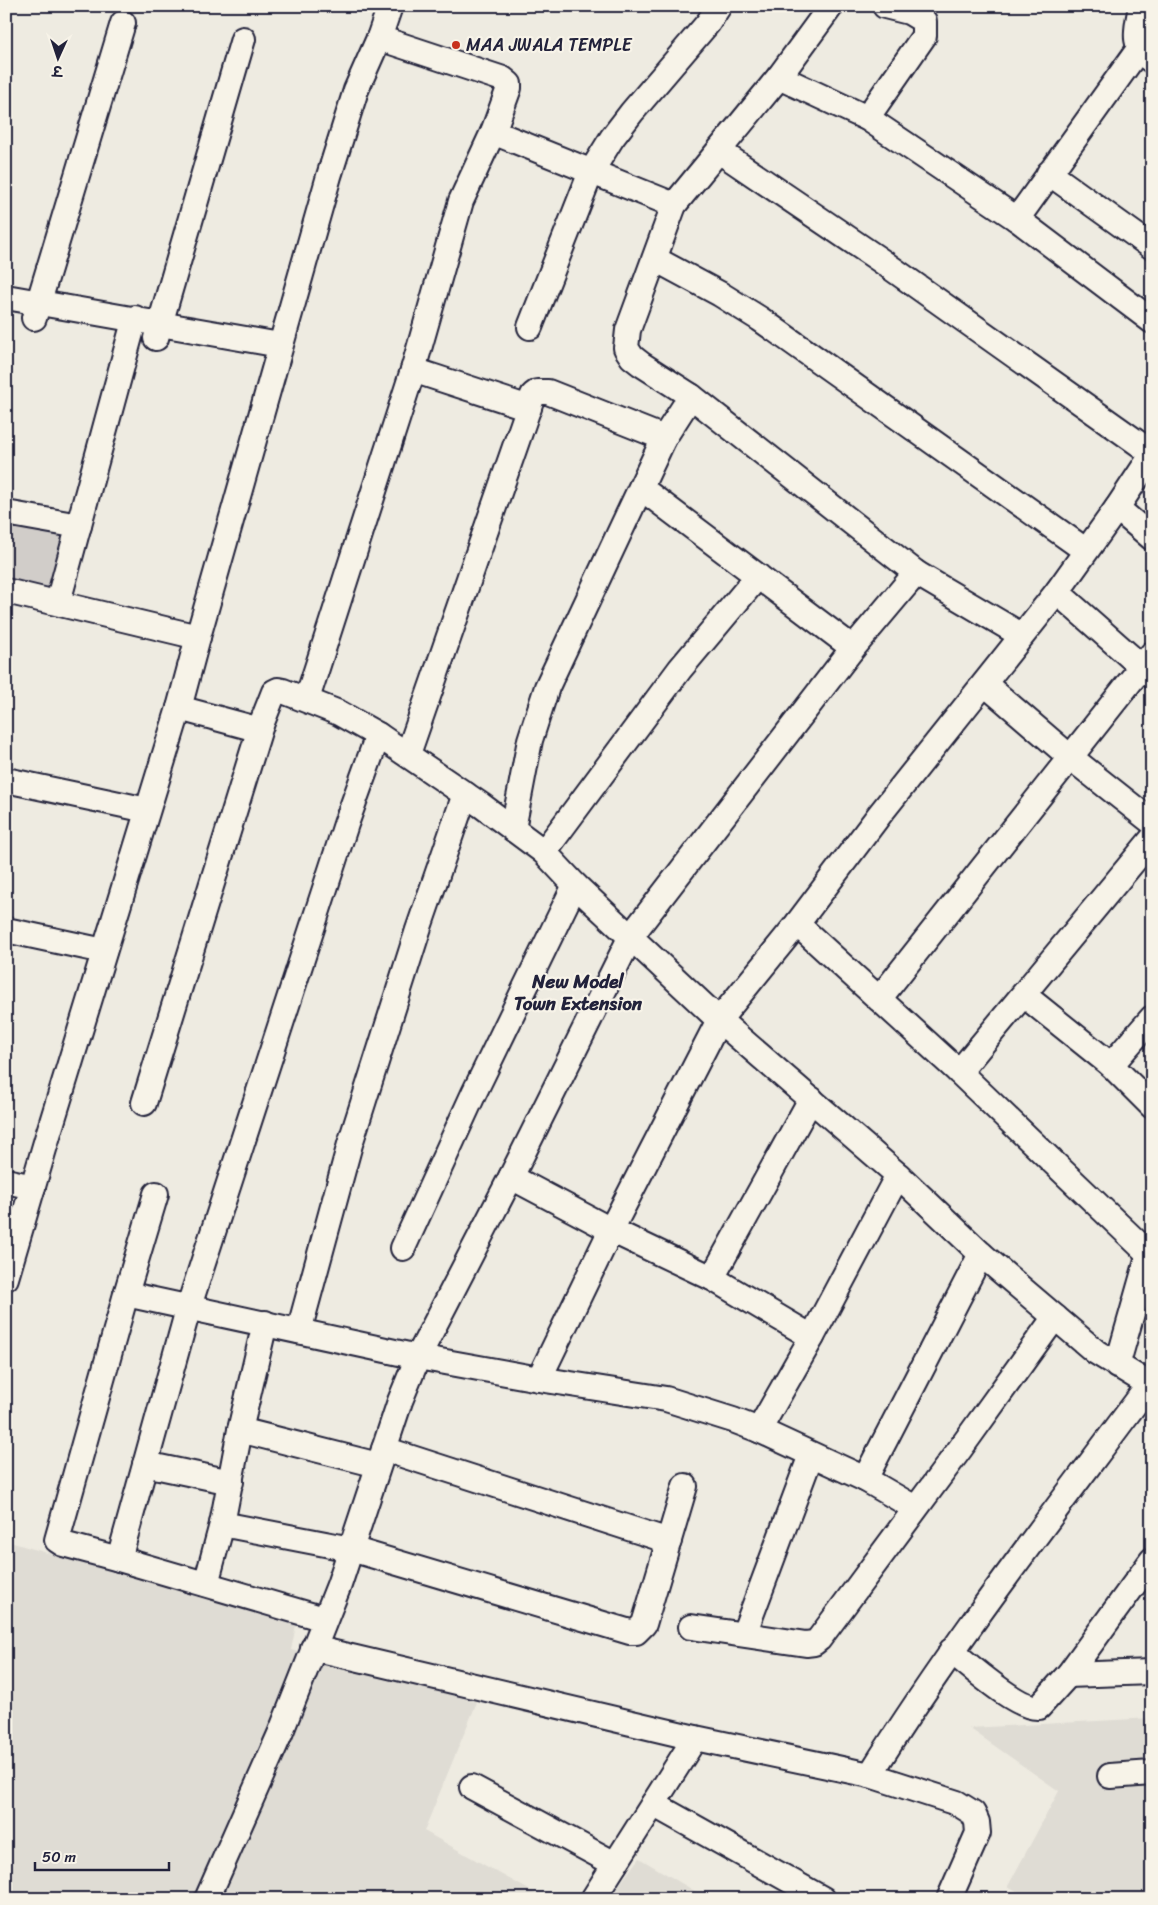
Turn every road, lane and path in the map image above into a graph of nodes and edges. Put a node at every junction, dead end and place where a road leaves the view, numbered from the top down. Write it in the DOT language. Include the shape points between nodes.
graph roads {
  1 [pos="390,6"];
  2 [pos="719,6"];
  3 [pos="831,6"];
  4 [pos="885,6"];
  5 [pos="1141,6"];
  6 [pos="123,23"];
  7 [pos="379,38"];
  8 [pos="243,39"];
  9 [pos="1145,55"];
  10 [pos="779,77"];
  11 [pos="866,118"];
  12 [pos="493,132"];
  13 [pos="719,152"];
  14 [pos="591,172"];
  15 [pos="1049,173"];
  16 [pos="674,205"];
  17 [pos="1017,219"];
  18 [pos="1152,247"];
  19 [pos="655,259"];
  20 [pos="6,297"];
  21 [pos="36,310"];
  22 [pos="6,314"];
  23 [pos="1152,321"];
  24 [pos="133,326"];
  25 [pos="530,327"];
  26 [pos="158,331"];
  27 [pos="278,353"];
  28 [pos="413,370"];
  29 [pos="692,396"];
  30 [pos="528,408"];
  31 [pos="664,438"];
  32 [pos="1152,454"];
  33 [pos="642,488"];
  34 [pos="1117,508"];
  35 [pos="6,513"];
  36 [pos="79,526"];
  37 [pos="1152,538"];
  38 [pos="1085,550"];
  39 [pos="916,573"];
  40 [pos="758,576"];
  41 [pos="6,591"];
  42 [pos="1057,592"];
  43 [pos="58,602"];
  44 [pos="1021,635"];
  45 [pos="198,637"];
  46 [pos="853,648"];
  47 [pos="1148,666"];
  48 [pos="985,684"];
  49 [pos="307,699"];
  50 [pos="179,708"];
  51 [pos="261,725"];
  52 [pos="378,736"];
  53 [pos="408,754"];
  54 [pos="1070,757"];
  55 [pos="6,780"];
  56 [pos="465,794"];
  57 [pos="147,810"];
  58 [pos="1152,822"];
  59 [pos="513,829"];
  60 [pos="1152,839"];
  61 [pos="544,852"];
  62 [pos="575,885"];
  63 [pos="797,924"];
  64 [pos="6,930"];
  65 [pos="631,936"];
  66 [pos="104,951"];
  67 [pos="1024,995"];
  68 [pos="879,999"];
  69 [pos="1152,1018"];
  70 [pos="719,1020"];
  71 [pos="1111,1065"];
  72 [pos="959,1072"];
  73 [pos="811,1098"];
  74 [pos="144,1103"];
  75 [pos="1152,1106"];
  76 [pos="898,1175"];
  77 [pos="511,1178"];
  78 [pos="6,1180"];
  79 [pos="33,1187"];
  80 [pos="156,1194"];
  81 [pos="611,1230"];
  82 [pos="403,1248"];
  83 [pos="1150,1249"];
  84 [pos="981,1254"];
  85 [pos="6,1278"];
  86 [pos="712,1278"];
  87 [pos="126,1294"];
  88 [pos="188,1306"];
  89 [pos="1054,1318"];
  90 [pos="265,1323"];
  91 [pos="299,1331"];
  92 [pos="812,1337"];
  93 [pos="418,1357"];
  94 [pos="1117,1366"];
  95 [pos="539,1379"];
  96 [pos="1150,1385"];
  97 [pos="240,1430"];
  98 [pos="759,1430"];
  99 [pos="811,1455"];
  100 [pos="381,1457"];
  101 [pos="145,1464"];
  102 [pos="865,1479"];
  103 [pos="231,1482"];
  104 [pos="685,1486"];
  105 [pos="916,1508"];
  106 [pos="222,1524"];
  107 [pos="669,1541"];
  108 [pos="351,1549"];
  109 [pos="119,1558"];
  110 [pos="1152,1560"];
  111 [pos="206,1584"];
  112 [pos="324,1619"];
  113 [pos="691,1627"];
  114 [pos="744,1634"];
  115 [pos="313,1648"];
  116 [pos="951,1651"];
  117 [pos="1152,1672"];
  118 [pos="1068,1676"];
  119 [pos="695,1738"];
  120 [pos="1152,1773"];
  121 [pos="870,1775"];
  122 [pos="1110,1776"];
  123 [pos="472,1787"];
  124 [pos="653,1804"];
  125 [pos="615,1864"];
  126 [pos="207,1899"];
  127 [pos="593,1899"];
  128 [pos="823,1899"];
  129 [pos="949,1899"];
  1 -- 7 [label="street"];
  2 -- 14 [label="street" via="632,112"];
  3 -- 10 [label="street"];
  4 -- 11 [label="street" via="918,16 926,28 924,36"];
  5 -- 9 [label="street" via="1136,41"];
  6 -- 21 [label="street"];
  7 -- 12 [label="street" via="506,81 509,91"];
  7 -- 27 [label="street" via="356,90 328,176"];
  8 -- 26 [label="street"];
  9 -- 15 [label="street"];
  10 -- 11 [label="street"];
  10 -- 13 [label="street"];
  11 -- 17 [label="street"];
  12 -- 14 [label="street"];
  12 -- 28 [label="street" via="461,201"];
  13 -- 16 [label="street"];
  13 -- 32 [label="street" via="880,260"];
  14 -- 16 [label="street"];
  14 -- 25 [label="street"];
  15 -- 17 [label="street"];
  15 -- 18 [label="street"];
  16 -- 19 [label="street"];
  17 -- 23 [label="street"];
  19 -- 29 [label="street" via="628,330 626,348 641,364"];
  19 -- 38 [label="street" via="760,319"];
  20 -- 21 [label="street"];
  21 -- 22 [label="street"];
  21 -- 24 [label="street"];
  24 -- 26 [label="street"];
  24 -- 36 [label="street"];
  26 -- 27 [label="street"];
  27 -- 45 [label="street"];
  28 -- 30 [label="street"];
  28 -- 49 [label="street"];
  29 -- 31 [label="street"];
  29 -- 39 [label="street"];
  30 -- 31 [label="street" via="533,395 548,392"];
  30 -- 53 [label="street"];
  31 -- 33 [label="street"];
  32 -- 34 [label="street"];
  33 -- 40 [label="street"];
  33 -- 59 [label="street" via="547,687 530,740"];
  34 -- 37 [label="street"];
  34 -- 38 [label="street"];
  35 -- 36 [label="street"];
  36 -- 43 [label="street"];
  38 -- 42 [label="street"];
  39 -- 44 [label="street"];
  39 -- 46 [label="street"];
  40 -- 46 [label="street"];
  40 -- 61 [label="street" via="680,669"];
  41 -- 43 [label="street"];
  42 -- 44 [label="street"];
  42 -- 47 [label="street"];
  43 -- 45 [label="street"];
  44 -- 48 [label="street"];
  45 -- 50 [label="street"];
  46 -- 65 [label="street"];
  47 -- 54 [label="street"];
  48 -- 54 [label="street"];
  48 -- 63 [label="street"];
  49 -- 51 [label="street" via="278,690 272,695"];
  49 -- 52 [label="street"];
  50 -- 51 [label="street" via="253,728"];
  50 -- 57 [label="street"];
  51 -- 74 [label="street"];
  52 -- 53 [label="street"];
  52 -- 88 [label="street" via="346,824"];
  53 -- 56 [label="street"];
  54 -- 58 [label="street"];
  54 -- 68 [label="street"];
  55 -- 57 [label="street"];
  56 -- 59 [label="street"];
  56 -- 91 [label="street" via="350,1144"];
  57 -- 66 [label="street"];
  59 -- 61 [label="street"];
  60 -- 67 [label="street"];
  61 -- 62 [label="street"];
  62 -- 65 [label="street"];
  62 -- 82 [label="street"];
  63 -- 68 [label="street"];
  63 -- 70 [label="street"];
  64 -- 66 [label="street"];
  65 -- 70 [label="street"];
  65 -- 77 [label="street"];
  66 -- 79 [label="street"];
  67 -- 71 [label="street"];
  67 -- 72 [label="street"];
  68 -- 72 [label="street"];
  69 -- 71 [label="street"];
  70 -- 73 [label="street"];
  70 -- 81 [label="street"];
  71 -- 75 [label="street"];
  72 -- 83 [label="street"];
  73 -- 76 [label="street"];
  73 -- 86 [label="street"];
  76 -- 84 [label="street"];
  76 -- 92 [label="street"];
  77 -- 81 [label="street"];
  77 -- 93 [label="street"];
  78 -- 79 [label="street"];
  79 -- 85 [label="street"];
  80 -- 87 [label="street"];
  81 -- 86 [label="street"];
  81 -- 95 [label="street"];
  83 -- 94 [label="street"];
  84 -- 89 [label="street"];
  84 -- 102 [label="street"];
  86 -- 92 [label="street"];
  87 -- 88 [label="street"];
  87 -- 109 [label="street" via="57,1540"];
  88 -- 90 [label="street"];
  88 -- 101 [label="street"];
  89 -- 94 [label="street"];
  89 -- 105 [label="street"];
  90 -- 91 [label="street"];
  90 -- 97 [label="street"];
  91 -- 93 [label="street"];
  92 -- 98 [label="street"];
  93 -- 95 [label="street"];
  93 -- 100 [label="street"];
  94 -- 96 [label="street"];
  95 -- 98 [label="street" via="666,1399"];
  96 -- 116 [label="street"];
  97 -- 100 [label="street"];
  97 -- 103 [label="street"];
  98 -- 99 [label="street"];
  99 -- 102 [label="street"];
  99 -- 114 [label="street"];
  100 -- 107 [label="street"];
  100 -- 108 [label="street"];
  101 -- 103 [label="street"];
  101 -- 109 [label="street"];
  102 -- 105 [label="street"];
  103 -- 106 [label="street"];
  104 -- 107 [label="street"];
  105 -- 114 [label="street" via="814,1643"];
  106 -- 108 [label="street"];
  106 -- 111 [label="street"];
  107 -- 108 [label="street" via="644,1624 636,1632"];
  108 -- 112 [label="street"];
  109 -- 111 [label="street"];
  110 -- 118 [label="street"];
  111 -- 112 [label="street"];
  112 -- 115 [label="street"];
  113 -- 114 [label="street"];
  115 -- 119 [label="street"];
  115 -- 126 [label="street" via="280,1734"];
  116 -- 118 [label="street" via="1007,1695 1028,1706 1043,1704"];
  116 -- 121 [label="street"];
  117 -- 118 [label="street"];
  119 -- 121 [label="street"];
  119 -- 124 [label="street"];
  120 -- 122 [label="street"];
  121 -- 129 [label="street" via="957,1803 974,1813 978,1833"];
  123 -- 125 [label="street"];
  124 -- 125 [label="street"];
  124 -- 128 [label="street"];
  125 -- 127 [label="street"];
}
